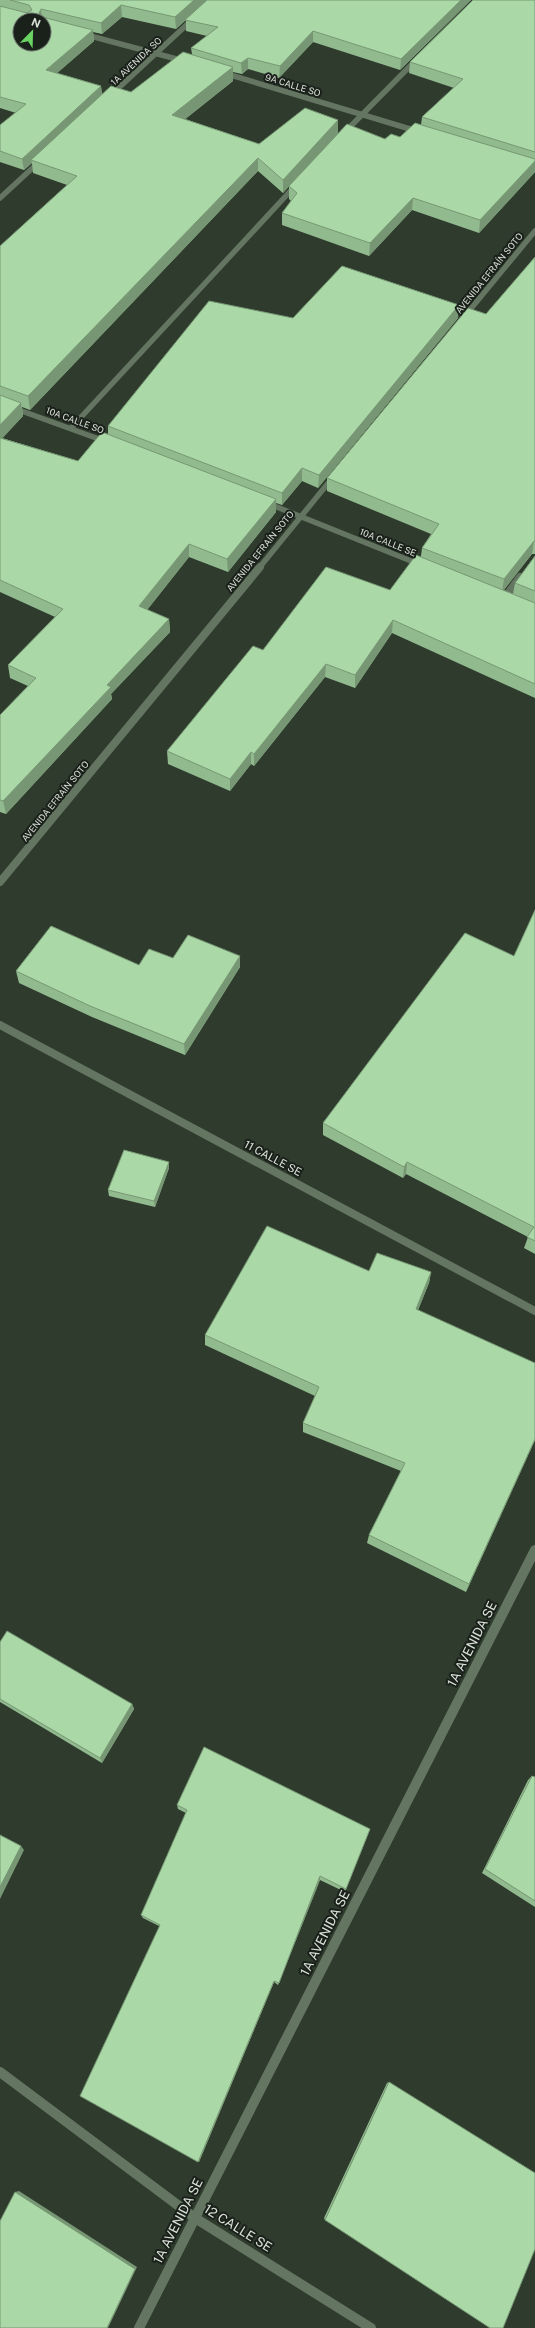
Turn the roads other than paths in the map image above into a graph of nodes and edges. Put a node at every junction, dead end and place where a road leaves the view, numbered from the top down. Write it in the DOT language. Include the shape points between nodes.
graph roads {
  1 [pos="196,16"];
  2 [pos="74,32"];
  3 [pos="157,53"];
  4 [pos="422,54"];
  5 [pos="187,62"];
  6 [pos="218,71"];
  7 [pos="104,101"];
  8 [pos="362,114"];
  9 [pos="430,135"];
  10 [pos="341,137"];
  11 [pos="46,155"];
  12 [pos="303,178"];
  13 [pos="0,198"];
  14 [pos="535,231"];
  15 [pos="460,322"];
  16 [pos="0,403"];
  17 [pos="71,428"];
  18 [pos="116,445"];
  19 [pos="340,468"];
  20 [pos="263,502"];
  21 [pos="300,516"];
  22 [pos="526,569"];
  23 [pos="432,570"];
  24 [pos="497,596"];
  25 [pos="0,882"];
  26 [pos="0,1025"];
  27 [pos="535,1311"];
  28 [pos="535,1550"];
  29 [pos="0,2072"];
  30 [pos="195,2218"];
  31 [pos="139,2328"];
  32 [pos="371,2328"];
  1 -- 3 [label="street, 1A AVENIDA SO"];
  2 -- 3 [label="street"];
  3 -- 5 [label="street"];
  3 -- 7 [label="street, 1A AVENIDA SO"];
  4 -- 8 [label="street"];
  6 -- 8 [label="street, 9A CALLE SO"];
  8 -- 9 [label="street, 9A CALLE SO"];
  8 -- 10 [label="street"];
  11 -- 13 [label="street"];
  12 -- 17 [label="street"];
  14 -- 15 [label="street, AVENIDA EFRAÍN SOTO"];
  16 -- 17 [label="street, 10A CALLE SO"];
  17 -- 18 [label="street, 10A CALLE SO"];
  19 -- 21 [label="street, AVENIDA EFRAÍN SOTO"];
  20 -- 21 [label="street"];
  21 -- 23 [label="street, 10A CALLE SE"];
  21 -- 25 [label="street, AVENIDA EFRAÍN SOTO"];
  22 -- 24 [label="street" via="507,600"];
  26 -- 27 [label="street, 11 CALLE SE"];
  28 -- 30 [label="street, 1A AVENIDA SE"];
  29 -- 30 [label="street, 12 CALLE SE"];
  30 -- 31 [label="street, 1A AVENIDA SE"];
  30 -- 32 [label="street, 12 CALLE SE"];
}
